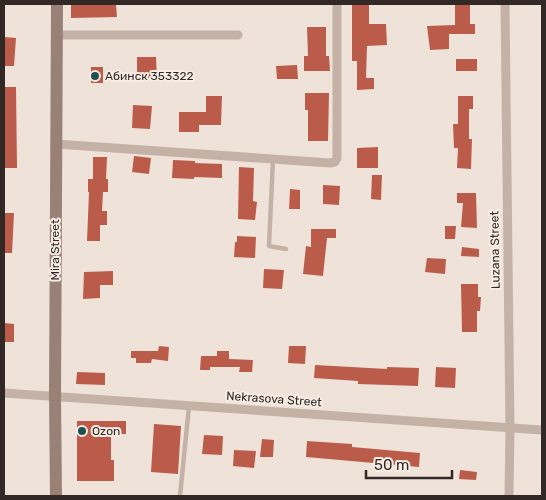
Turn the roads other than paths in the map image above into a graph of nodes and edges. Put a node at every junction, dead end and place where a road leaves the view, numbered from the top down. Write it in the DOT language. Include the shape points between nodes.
graph roads {
  1 [pos="57,4"];
  2 [pos="337,4"];
  3 [pos="505,4"];
  4 [pos="57,34"];
  5 [pos="238,35"];
  6 [pos="56,144"];
  7 [pos="273,160"];
  8 [pos="286,249"];
  9 [pos="4,393"];
  10 [pos="55,396"];
  11 [pos="189,405"];
  12 [pos="510,428"];
  13 [pos="542,430"];
  14 [pos="56,496"];
  15 [pos="180,496"];
  16 [pos="509,496"];
  1 -- 4 [label="main road, Mira Street"];
  2 -- 7 [label="street" via="337,158 330,163"];
  3 -- 12 [label="street, Luzana Street"];
  4 -- 5 [label="street"];
  4 -- 6 [label="main road, Mira Street"];
  6 -- 7 [label="street"];
  6 -- 10 [label="main road, Mira Street"];
  7 -- 8 [label="lane" via="269,246"];
  9 -- 10 [label="street, Nekrasova Street"];
  10 -- 11 [label="street, Nekrasova Street"];
  10 -- 14 [label="main road, Mira Street"];
  11 -- 12 [label="street, Nekrasova Street"];
  11 -- 15 [label="lane"];
  12 -- 13 [label="street, Nekrasova Street"];
  12 -- 16 [label="street, Luzana Street"];
}
